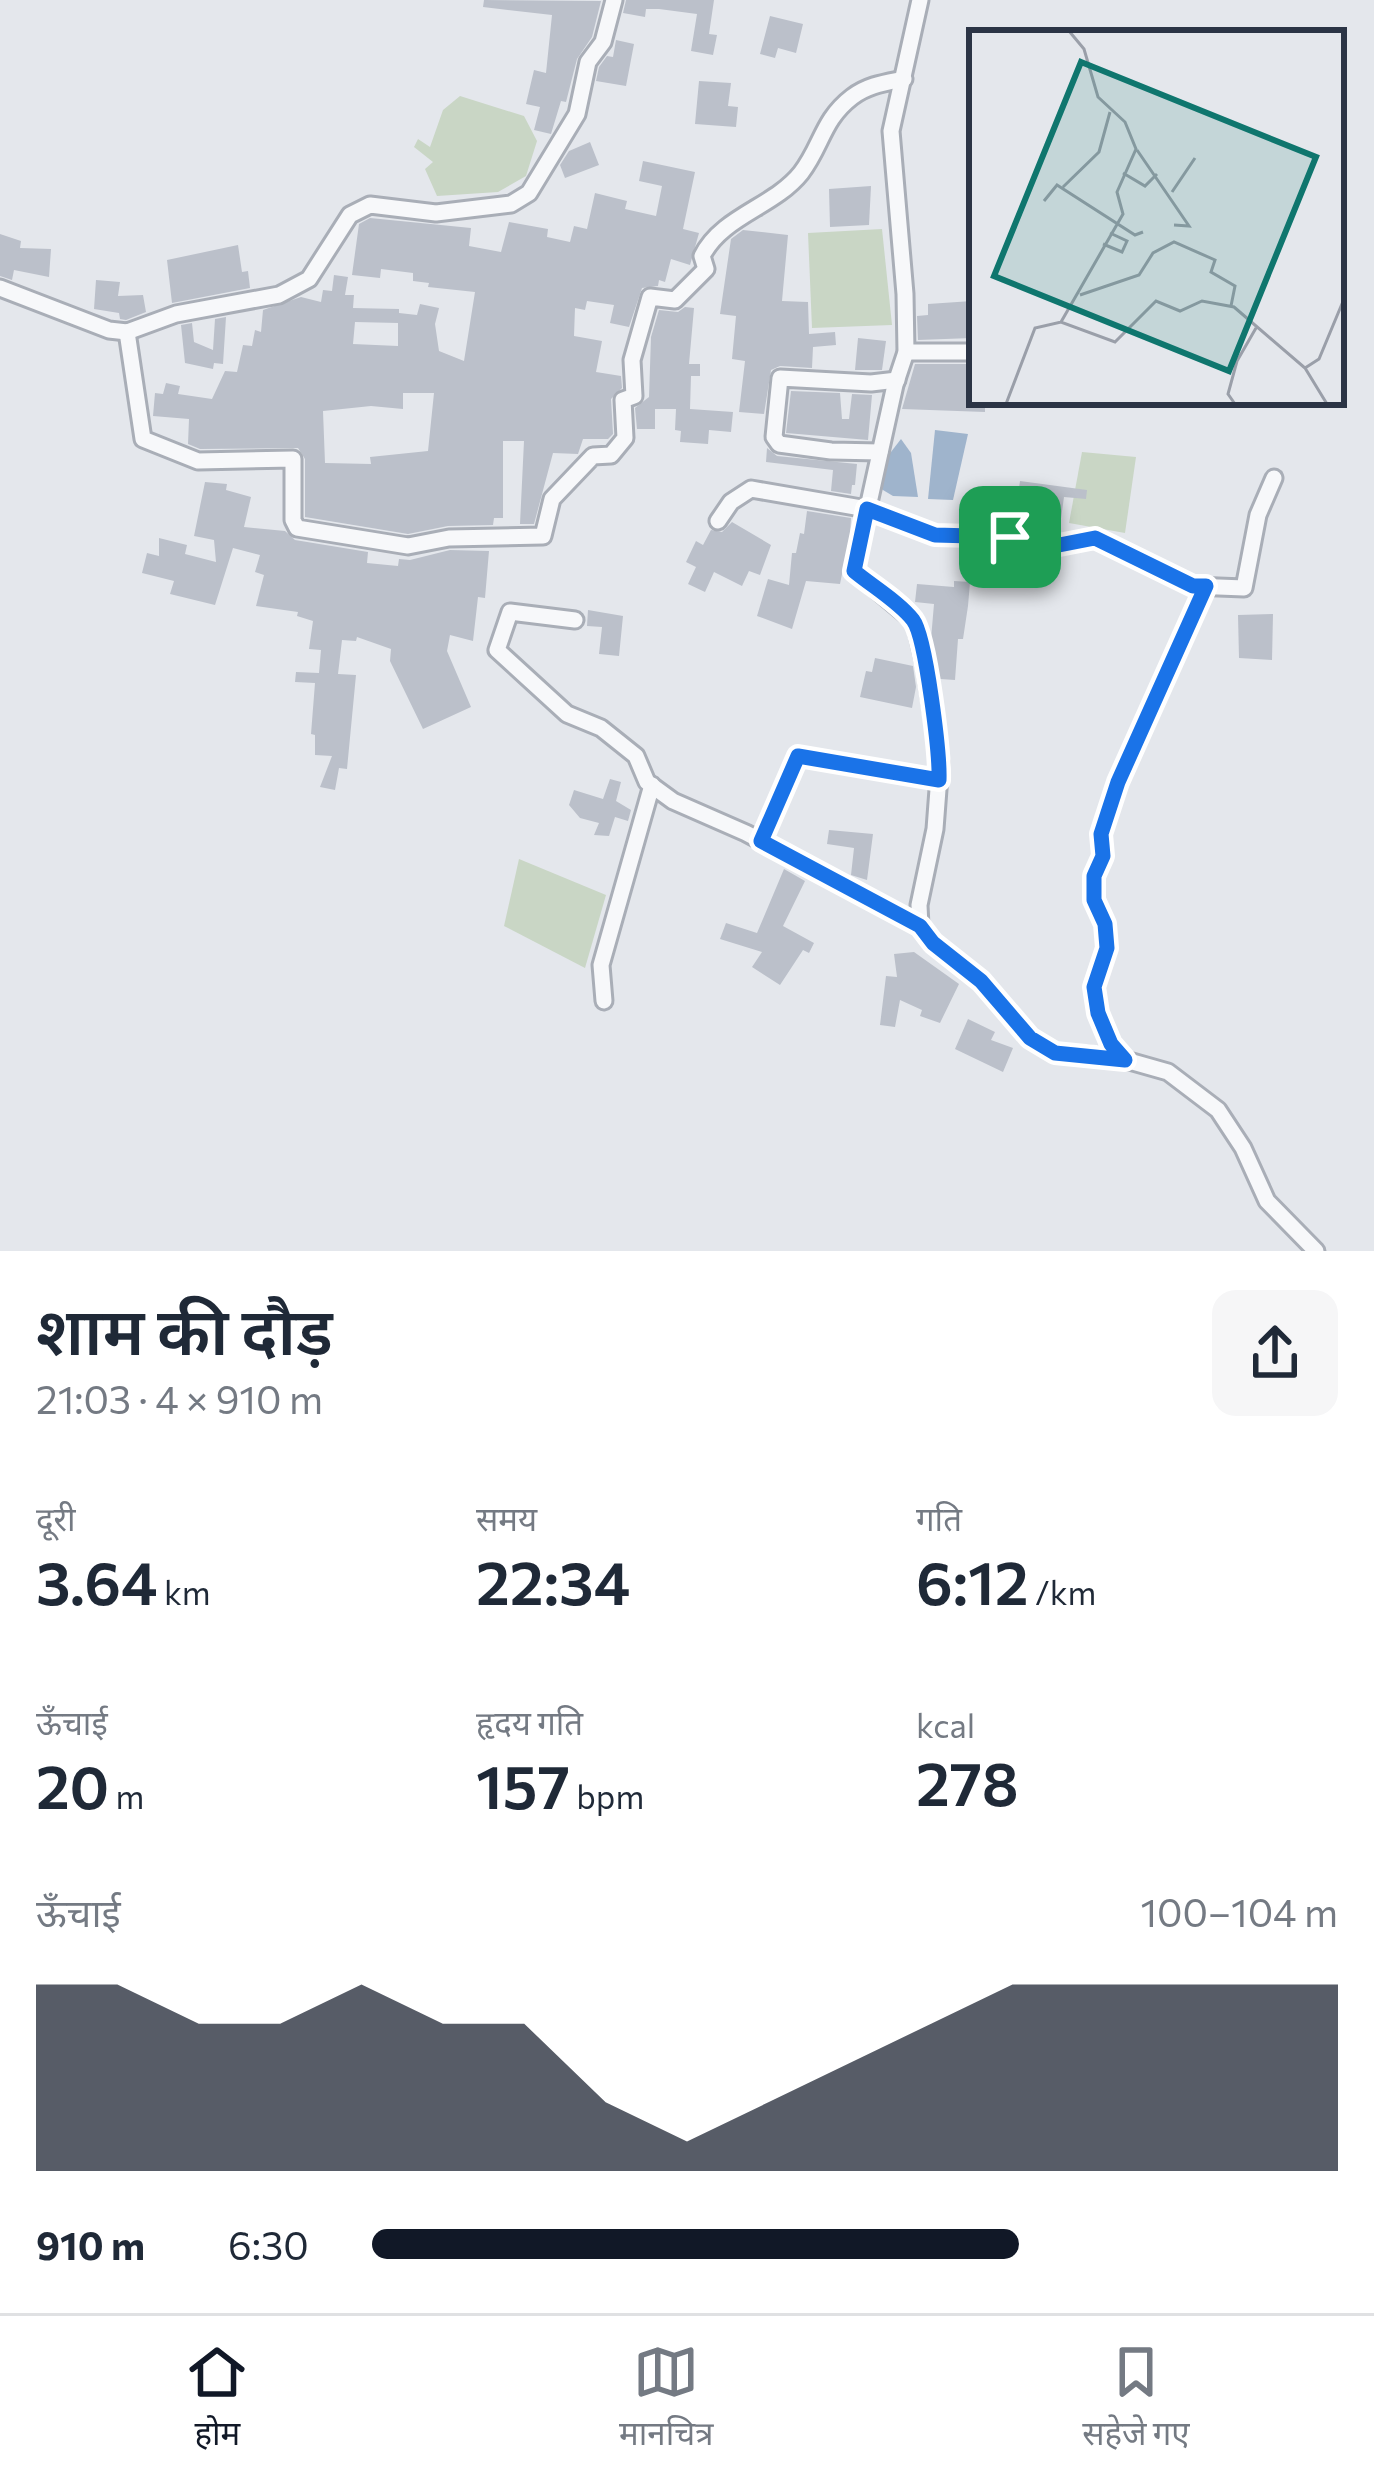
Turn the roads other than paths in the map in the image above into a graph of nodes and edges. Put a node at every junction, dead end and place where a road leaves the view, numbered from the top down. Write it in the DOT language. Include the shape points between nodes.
graph roads {
  1 [pos="614,0"];
  2 [pos="920,0"];
  3 [pos="904,79"];
  4 [pos="0,288"];
  5 [pos="127,332"];
  6 [pos="906,352"];
  7 [pos="969,352"];
  8 [pos="897,380"];
  9 [pos="880,452"];
  10 [pos="1274,478"];
  11 [pos="867,509"];
  12 [pos="718,521"];
  13 [pos="1206,586"];
  14 [pos="575,620"];
  15 [pos="939,780"];
  16 [pos="652,785"];
  17 [pos="761,841"];
  18 [pos="920,926"];
  19 [pos="604,1001"];
  20 [pos="1125,1060"];
  21 [pos="1316,1251"];
  1 -- 5 [label="street" via="577,114 529,193 511,204 436,213 370,205 350,214 309,279 279,295"];
  2 -- 3 [label="street"];
  3 -- 5 [label="street" via="850,98 827,119 799,176 712,237 702,256 706,269 691,284 675,299 650,297 632,360 634,396 623,400 625,438 611,455 593,456 552,499 543,536 408,546 297,528 293,459 198,461 143,439"];
  3 -- 6 [label="street" via="891,131"];
  4 -- 5 [label="street"];
  6 -- 7 [label="street"];
  6 -- 8 [label="street"];
  8 -- 9 [label="street"];
  8 -- 9 [label="street" via="780,378 779,445"];
  9 -- 11 [label="street"];
  10 -- 13 [label="street" via="1244,587"];
  11 -- 12 [label="street" via="751,489"];
  11 -- 13 [label="street" via="935,535 1054,546 1095,538"];
  11 -- 15 [label="street" via="854,571 915,622"];
  13 -- 20 [label="street" via="1101,834 1094,900 1107,948 1094,987 1111,1044"];
  14 -- 16 [label="street" via="510,611 497,650 567,714 602,728 636,756"];
  15 -- 17 [label="street" via="798,756"];
  15 -- 18 [label="street"];
  16 -- 17 [label="street"];
  16 -- 19 [label="street" via="601,965"];
  17 -- 18 [label="street"];
  18 -- 20 [label="street" via="1030,1038 1055,1053"];
  20 -- 21 [label="street" via="1168,1072 1218,1111 1267,1201"];
}
